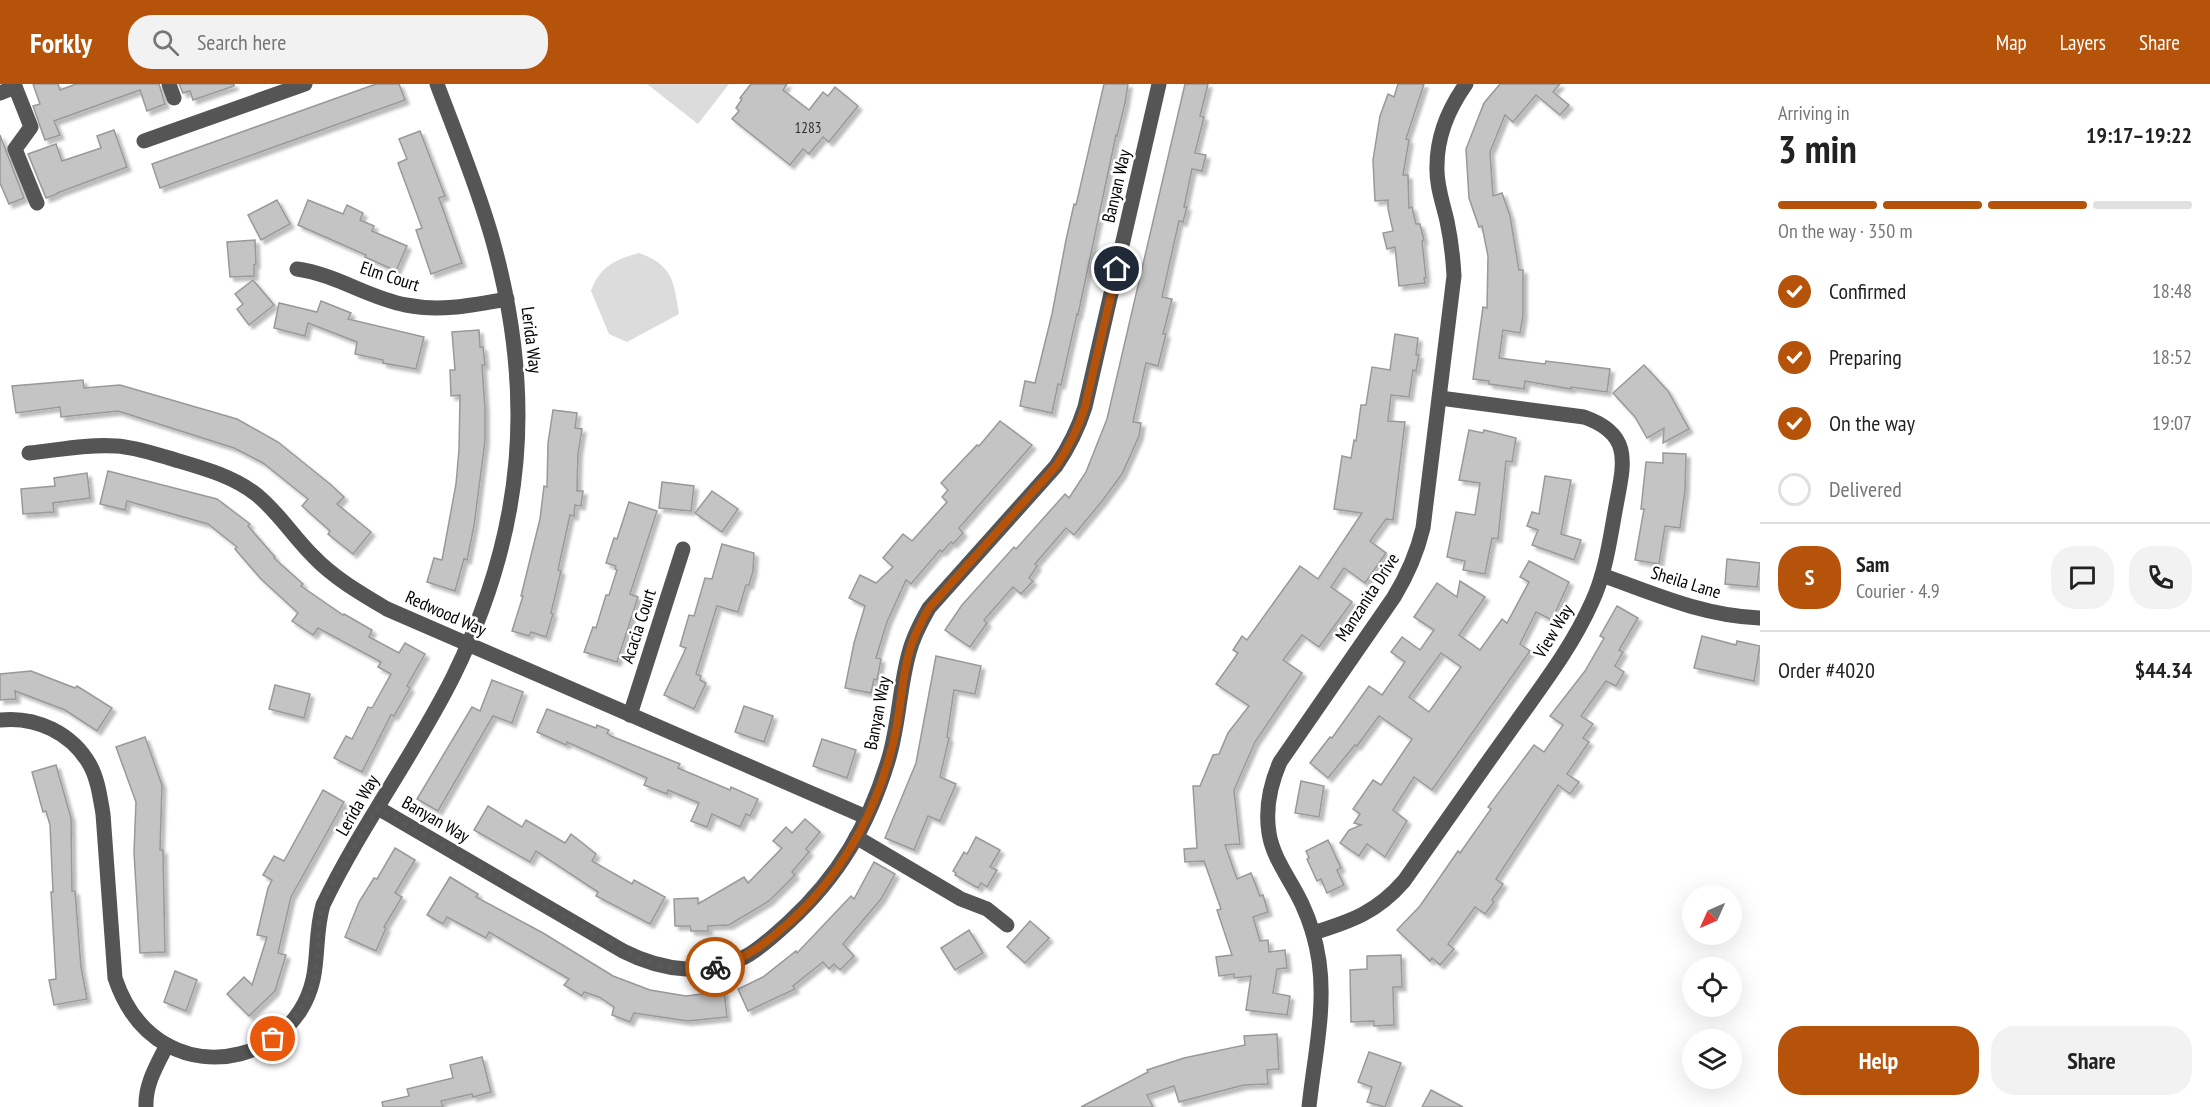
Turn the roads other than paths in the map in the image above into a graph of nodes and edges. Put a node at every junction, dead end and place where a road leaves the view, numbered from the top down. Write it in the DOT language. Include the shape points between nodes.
graph roads {
  1 [pos="305,84"];
  2 [pos="437,84"];
  3 [pos="1160,84"];
  4 [pos="1466,84"];
  5 [pos="14,85"];
  6 [pos="0,93"];
  7 [pos="144,141"];
  8 [pos="37,204"];
  9 [pos="297,269"];
  10 [pos="507,299"];
  11 [pos="1440,398"];
  12 [pos="29,453"];
  13 [pos="683,549"];
  14 [pos="1602,575"];
  15 [pos="1760,618"];
  16 [pos="468,645"];
  17 [pos="630,715"];
  18 [pos="0,720"];
  19 [pos="378,808"];
  20 [pos="866,817"];
  21 [pos="856,837"];
  22 [pos="1007,925"];
  23 [pos="1313,933"];
  24 [pos="167,1045"];
  25 [pos="146,1107"];
  26 [pos="1309,1107"];
  1 -- 7 [label="street"];
  2 -- 10 [label="street, Lerida Way" via="485,215"];
  3 -- 20 [label="street, Banyan Way" via="1079,429 1056,466 929,608 908,654 896,731"];
  4 -- 11 [label="street, Manzanita Drive" via="1440,138 1437,167 1454,276"];
  5 -- 6 [label="street"];
  5 -- 8 [label="street" via="31,127 15,149"];
  9 -- 10 [label="street, Elm Court" via="330,276 405,305 454,308"];
  10 -- 16 [label="street, Lerida Way" via="519,398 516,472 494,577"];
  11 -- 14 [label="street, View Way" via="1584,417 1602,423 1615,435 1622,452 1622,472"];
  11 -- 23 [label="street, Manzanita Drive" via="1424,528 1407,576 1293,741 1271,784 1269,834"];
  12 -- 16 [label="street, Redwood Way" via="117,446 220,474 257,495 335,576 387,609"];
  13 -- 17 [label="street, Acacia Court"];
  14 -- 15 [label="street, Sheila Lane" via="1705,611"];
  14 -- 23 [label="street, View Way" via="1593,601 1566,649 1404,881 1371,911"];
  16 -- 17 [label="street, Redwood Way"];
  16 -- 19 [label="street, Lerida Way"];
  17 -- 20 [label="street, Redwood Way"];
  18 -- 24 [label="street, Lerida Way" via="36,721 57,731 90,765 103,814 115,978 135,1017"];
  19 -- 21 [label="street, Banyan Way" via="623,951 644,961 685,970 730,963 767,942 821,891"];
  19 -- 24 [label="street, Lerida Way" via="323,905 314,980 287,1027 256,1050 236,1056 213,1057"];
  20 -- 21 [label="street, Banyan Way"];
  21 -- 22 [label="street" via="961,899 987,909"];
  23 -- 26 [label="street, Manzanita Drive" via="1321,985"];
  24 -- 25 [label="street" via="148,1087"];
}
